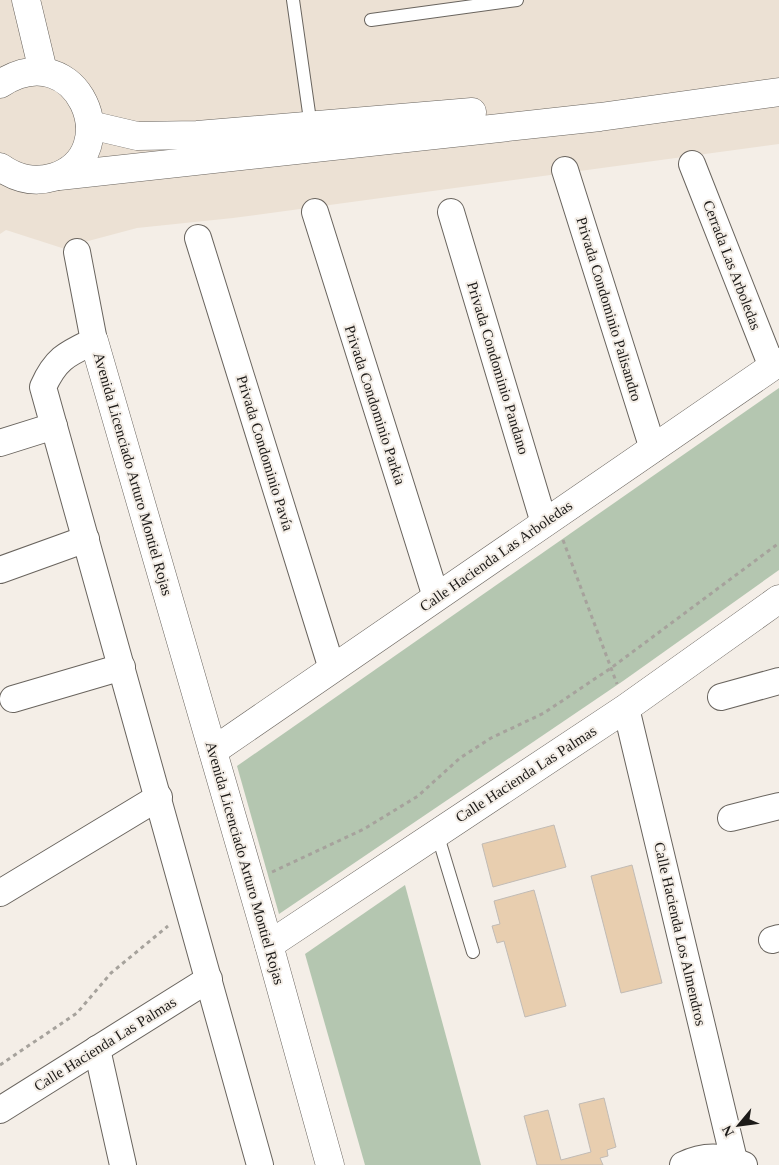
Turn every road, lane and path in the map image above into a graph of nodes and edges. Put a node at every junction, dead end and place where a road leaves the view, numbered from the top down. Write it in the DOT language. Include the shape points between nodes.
graph roads {
  1 [pos="26,0"];
  2 [pos="293,0"];
  3 [pos="517,0"];
  4 [pos="371,20"];
  5 [pos="43,71"];
  6 [pos="779,77"];
  7 [pos="0,84"];
  8 [pos="779,92"];
  9 [pos="90,125"];
  10 [pos="310,136"];
  11 [pos="692,164"];
  12 [pos="0,167"];
  13 [pos="565,170"];
  14 [pos="59,176"];
  15 [pos="315,212"];
  16 [pos="451,212"];
  17 [pos="198,238"];
  18 [pos="77,252"];
  19 [pos="94,341"];
  20 [pos="775,364"];
  21 [pos="54,426"];
  22 [pos="0,443"];
  23 [pos="652,449"];
  24 [pos="549,520"];
  25 [pos="86,539"];
  26 [pos="779,544"];
  27 [pos="0,570"];
  28 [pos="436,597"];
  29 [pos="779,599"];
  30 [pos="122,667"];
  31 [pos="611,668"];
  32 [pos="332,669"];
  33 [pos="779,681"];
  34 [pos="722,697"];
  35 [pos="13,699"];
  36 [pos="626,708"];
  37 [pos="213,751"];
  38 [pos="159,797"];
  39 [pos="779,806"];
  40 [pos="731,818"];
  41 [pos="437,832"];
  42 [pos="251,881"];
  43 [pos="2,886"];
  44 [pos="190,908"];
  45 [pos="269,945"];
  46 [pos="473,952"];
  47 [pos="209,978"];
  48 [pos="97,1049"];
  49 [pos="0,1065"];
  50 [pos="0,1110"];
  51 [pos="739,1163"];
  52 [pos="123,1165"];
  53 [pos="260,1165"];
  54 [pos="330,1165"];
  55 [pos="683,1165"];
  1 -- 5 [label="main road"];
  2 -- 10 [label="lane"];
  3 -- 4 [label="lane"];
  5 -- 7 [label="main road" via="27,71"];
  5 -- 9 [label="main road" via="58,75 82,95"];
  6 -- 10 [label="main road"];
  8 -- 10 [label="main road" via="600,117"];
  9 -- 10 [label="main road" via="137,136"];
  9 -- 14 [label="main road" via="82,155"];
  10 -- 14 [label="main road"];
  11 -- 20 [label="street, Cerrada Las Arboledas"];
  12 -- 14 [label="main road" via="13,176 28,180"];
  13 -- 23 [label="street, Privada Condominio Palisandro"];
  15 -- 28 [label="street, Privada Condominio Parkia"];
  16 -- 24 [label="street, Privada Condominio Pandano"];
  17 -- 32 [label="street, Privada Condominio Pavía"];
  18 -- 19 [label="street"];
  19 -- 21 [label="street, Avenida Licenciado Arturo Montiel Rojas" via="67,355 51,369 43,387"];
  19 -- 37 [label="main road, Avenida Licenciado Arturo Montiel Rojas"];
  20 -- 23 [label="main road, Calle Hacienda Las Arboledas"];
  21 -- 22 [label="street"];
  21 -- 25 [label="street, Avenida Licenciado Arturo Montiel Rojas"];
  23 -- 24 [label="main road, Calle Hacienda Las Arboledas"];
  24 -- 28 [label="main road, Calle Hacienda Las Arboledas"];
  24 -- 31 [label="path"];
  25 -- 27 [label="street"];
  25 -- 30 [label="street, Avenida Licenciado Arturo Montiel Rojas"];
  26 -- 31 [label="path"];
  28 -- 32 [label="main road, Calle Hacienda Las Arboledas"];
  29 -- 36 [label="main road, Calle Hacienda Las Palmas"];
  30 -- 35 [label="street"];
  30 -- 38 [label="street, Avenida Licenciado Arturo Montiel Rojas"];
  31 -- 36 [label="path"];
  31 -- 42 [label="path" via="544,713 491,738 468,753 418,796 364,829"];
  32 -- 37 [label="main road, Calle Hacienda Las Arboledas"];
  33 -- 34 [label="street"];
  36 -- 41 [label="main road, Calle Hacienda Las Palmas"];
  36 -- 51 [label="street, Calle Hacienda Los Almendros"];
  37 -- 42 [label="main road, Avenida Licenciado Arturo Montiel Rojas"];
  38 -- 43 [label="street"];
  38 -- 44 [label="street, Avenida Licenciado Arturo Montiel Rojas"];
  39 -- 40 [label="street"];
  41 -- 45 [label="main road, Calle Hacienda Las Palmas"];
  41 -- 46 [label="lane"];
  42 -- 45 [label="main road, Avenida Licenciado Arturo Montiel Rojas"];
  44 -- 47 [label="street, Avenida Licenciado Arturo Montiel Rojas"];
  44 -- 49 [label="path" via="111,973 77,1013"];
  45 -- 54 [label="main road, Avenida Licenciado Arturo Montiel Rojas"];
  47 -- 48 [label="street, Calle Hacienda Las Palmas"];
  47 -- 53 [label="street, Avenida Licenciado Arturo Montiel Rojas"];
  48 -- 50 [label="street, Calle Hacienda Las Palmas"];
  48 -- 52 [label="street"];
  51 -- 55 [label="street" via="715,1157"];
}
